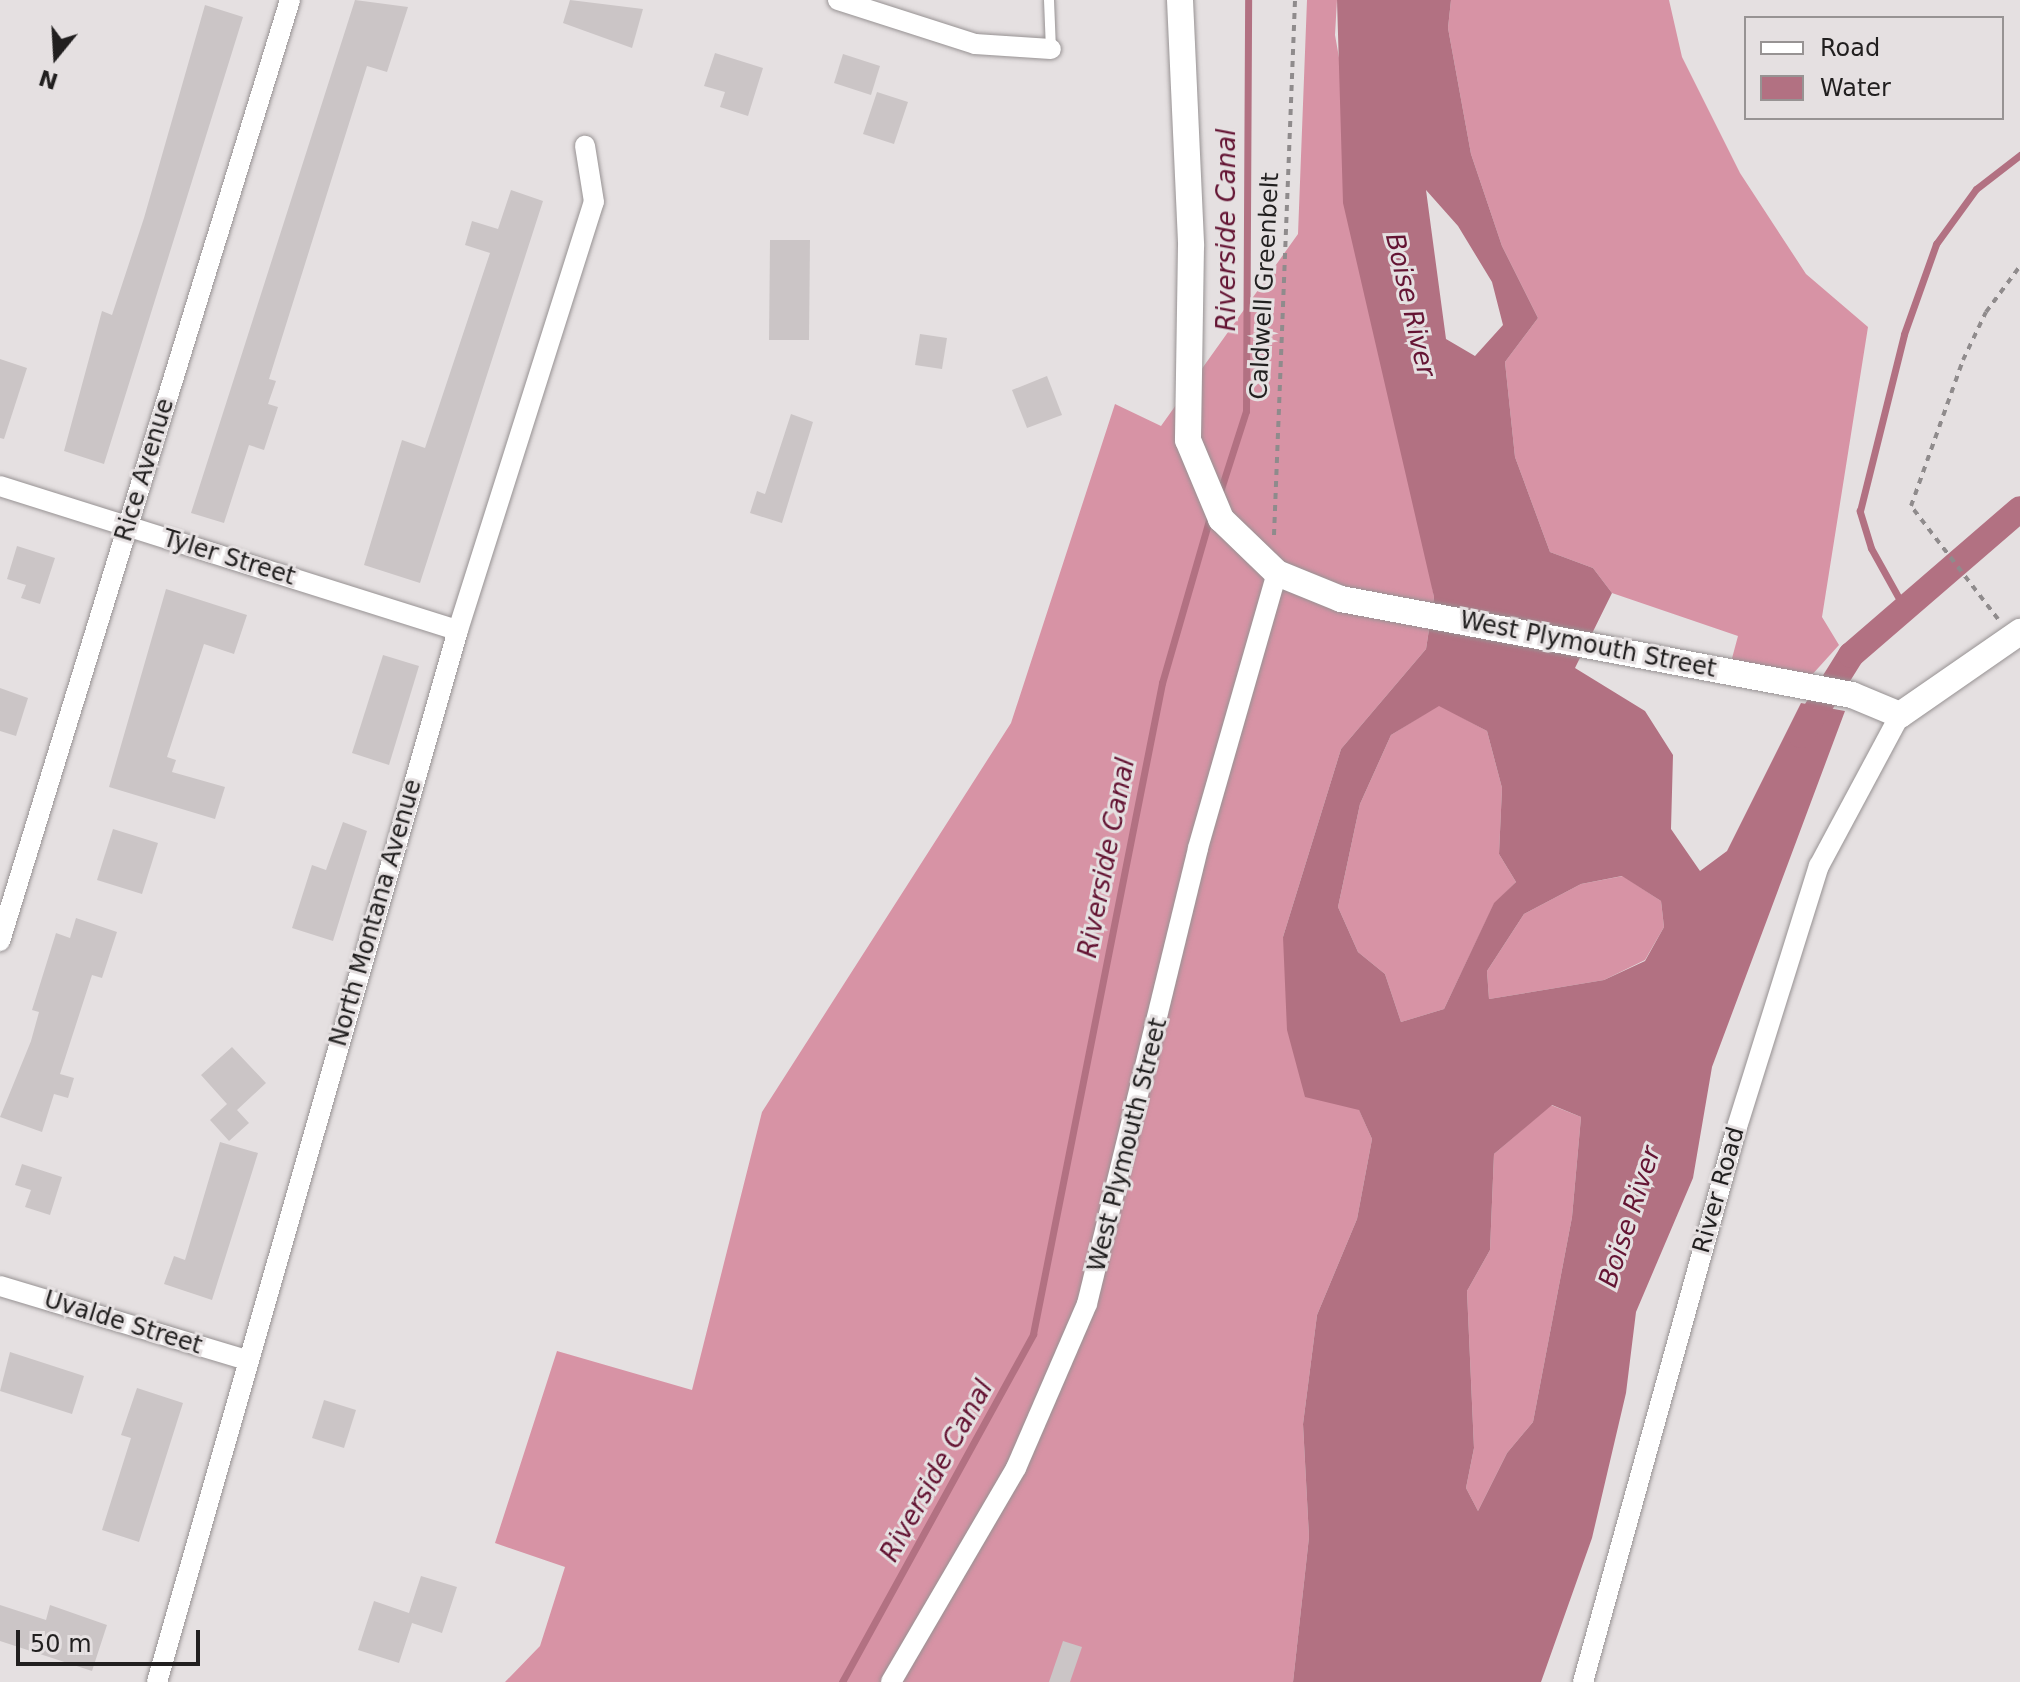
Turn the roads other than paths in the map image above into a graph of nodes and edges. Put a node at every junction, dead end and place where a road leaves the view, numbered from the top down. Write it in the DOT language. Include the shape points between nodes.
graph roads {
  1 [pos="290,0"];
  2 [pos="838,0"];
  3 [pos="1049,0"];
  4 [pos="1180,0"];
  5 [pos="1051,49"];
  6 [pos="585,146"];
  7 [pos="0,486"];
  8 [pos="127,526"];
  9 [pos="1277,573"];
  10 [pos="458,630"];
  11 [pos="2016,634"];
  12 [pos="1900,715"];
  13 [pos="0,941"];
  14 [pos="0,1286"];
  15 [pos="246,1360"];
  16 [pos="157,1682"];
  17 [pos="891,1682"];
  18 [pos="1583,1682"];
  1 -- 8 [label="street, Rice Avenue"];
  2 -- 5 [label="street" via="975,44"];
  3 -- 5 [label="lane"];
  4 -- 9 [label="street, West Plymouth Street" via="1191,246 1188,440 1221,519"];
  6 -- 10 [label="street, North Montana Avenue" via="594,202"];
  7 -- 8 [label="street, Tyler Street"];
  8 -- 10 [label="street, Tyler Street"];
  8 -- 13 [label="street, Rice Avenue"];
  9 -- 12 [label="street, West Plymouth Street" via="1341,599 1852,695"];
  9 -- 17 [label="street, West Plymouth Street" via="1198,848 1087,1304 1016,1468"];
  10 -- 15 [label="street, North Montana Avenue"];
  11 -- 12 [label="street"];
  12 -- 18 [label="street, River Road" via="1819,866 1737,1127"];
  14 -- 15 [label="street, Uvalde Street"];
  15 -- 16 [label="street, North Montana Avenue"];
}
